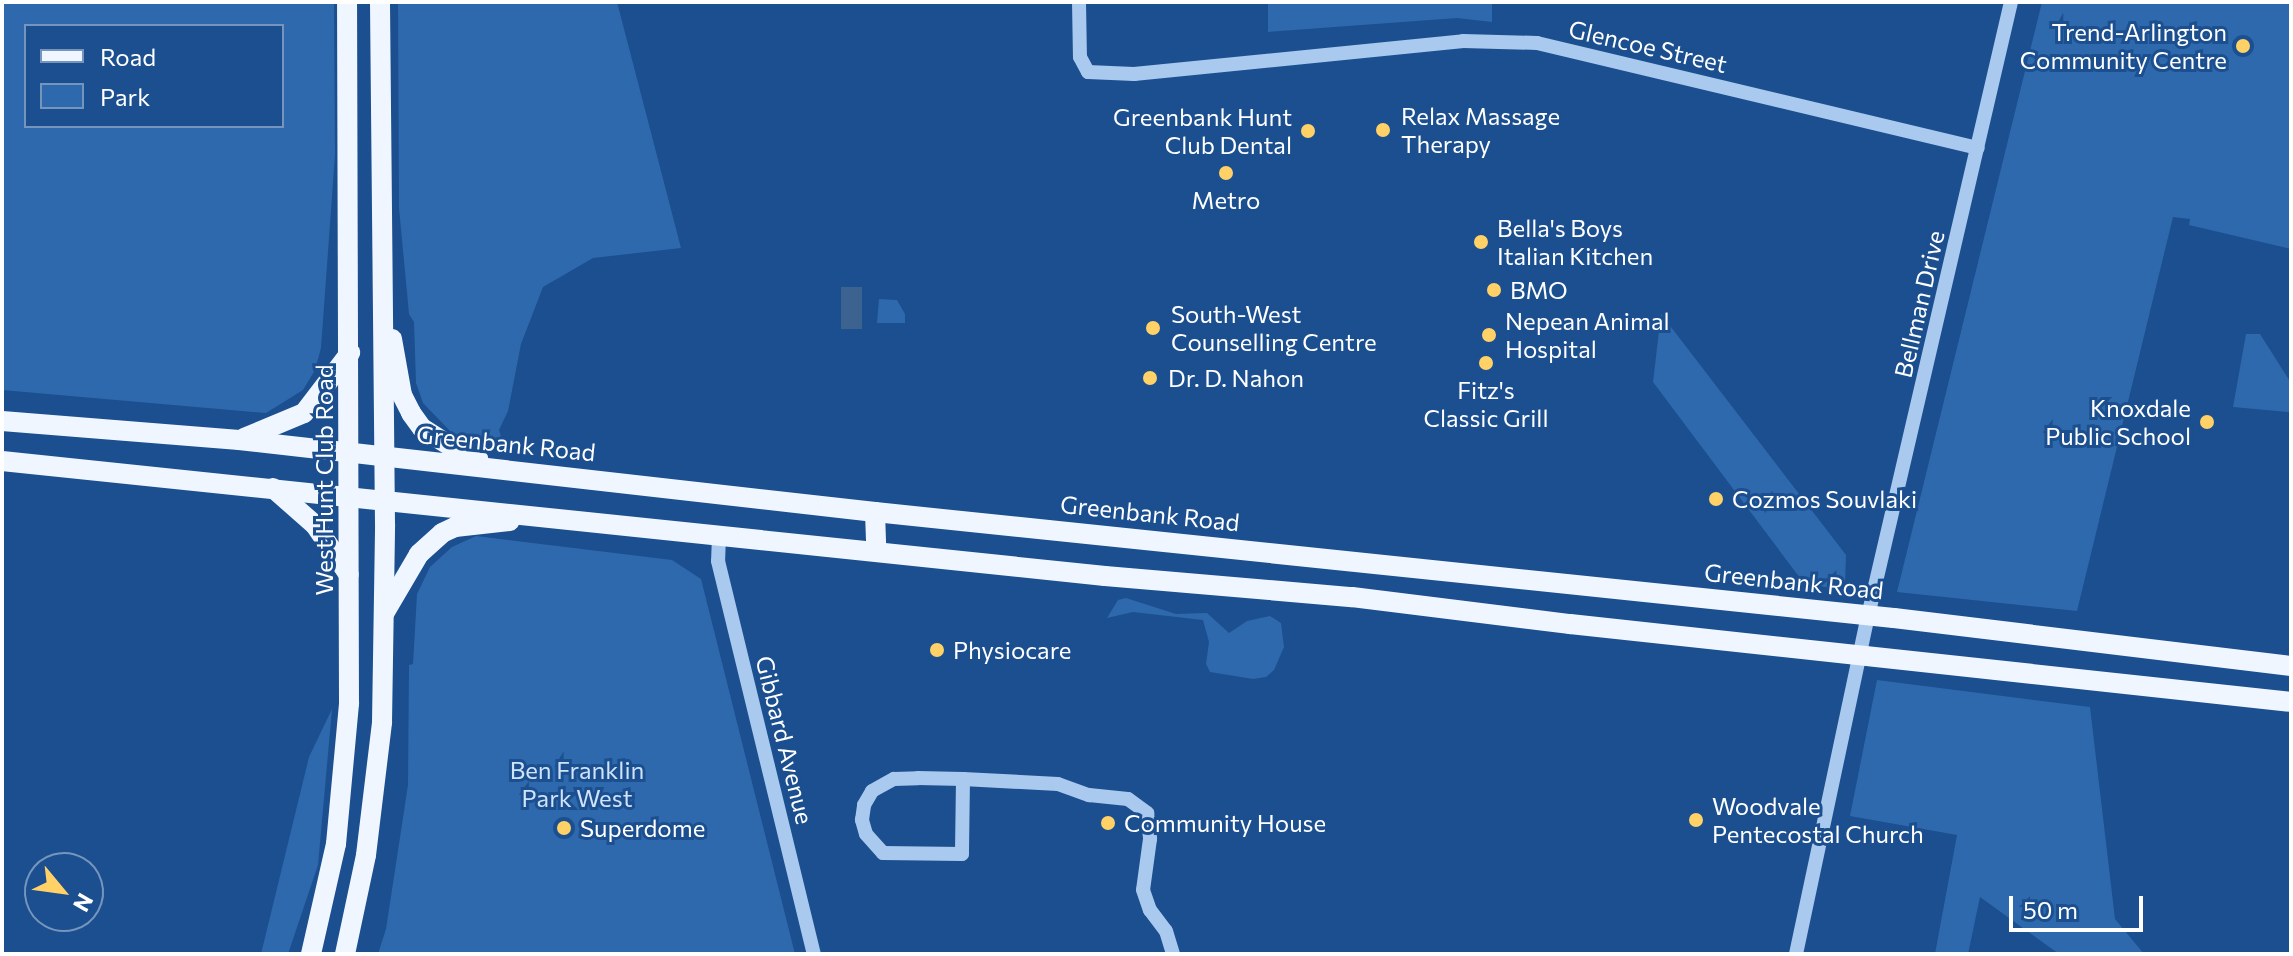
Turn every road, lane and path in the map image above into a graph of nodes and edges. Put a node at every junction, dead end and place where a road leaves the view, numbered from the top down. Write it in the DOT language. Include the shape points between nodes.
graph roads {
  1 [pos="347,2"];
  2 [pos="380,2"];
  3 [pos="1079,2"];
  4 [pos="2011,2"];
  5 [pos="1978,148"];
  6 [pos="382,281"];
  7 [pos="350,353"];
  8 [pos="2,421"];
  9 [pos="239,440"];
  10 [pos="349,453"];
  11 [pos="384,456"];
  12 [pos="2,461"];
  13 [pos="504,469"];
  14 [pos="273,488"];
  15 [pos="350,496"];
  16 [pos="385,499"];
  17 [pos="875,512"];
  18 [pos="553,517"];
  19 [pos="719,535"];
  20 [pos="876,550"];
  21 [pos="350,576"];
  22 [pos="385,612"];
  23 [pos="1868,616"];
  24 [pos="1860,653"];
  25 [pos="2291,666"];
  26 [pos="2291,702"];
  27 [pos="963,779"];
  28 [pos="311,954"];
  29 [pos="345,954"];
  30 [pos="814,954"];
  31 [pos="1173,954"];
  32 [pos="1796,954"];
  1 -- 7 [label="main road, West Hunt Club Road"];
  2 -- 6 [label="main road"];
  3 -- 5 [label="street, Glencoe Street" via="1080,57 1088,72 1134,74 1463,41 1537,43"];
  4 -- 5 [label="street, Bellman Drive"];
  5 -- 23 [label="street, Bellman Drive"];
  6 -- 11 [label="main road"];
  6 -- 13 [label="main road" via="402,395 411,413 422,428 458,451"];
  7 -- 9 [label="main road" via="304,413"];
  7 -- 10 [label="main road, West Hunt Club Road"];
  8 -- 9 [label="main road, Greenbank Road"];
  9 -- 10 [label="main road, Greenbank Road"];
  10 -- 11 [label="main road, Greenbank Road"];
  10 -- 15 [label="main road, West Hunt Club Road"];
  11 -- 13 [label="main road, Greenbank Road"];
  11 -- 16 [label="main road"];
  12 -- 14 [label="main road"];
  13 -- 17 [label="main road, Greenbank Road"];
  14 -- 15 [label="main road"];
  14 -- 21 [label="main road" via="315,525"];
  15 -- 16 [label="main road"];
  15 -- 21 [label="main road, West Hunt Club Road"];
  16 -- 18 [label="main road"];
  16 -- 22 [label="main road"];
  17 -- 20 [label="main road"];
  17 -- 23 [label="main road, Greenbank Road"];
  18 -- 19 [label="main road"];
  18 -- 22 [label="main road" via="455,527 442,533 419,554"];
  19 -- 20 [label="main road"];
  19 -- 30 [label="street, Gibbard Avenue" via="718,561"];
  20 -- 24 [label="main road"];
  21 -- 28 [label="main road, West Hunt Club Road" via="349,703 341,801"];
  22 -- 29 [label="main road" via="378,771"];
  23 -- 24 [label="street, Bellman Drive"];
  23 -- 25 [label="main road, Greenbank Road"];
  24 -- 26 [label="main road"];
  24 -- 32 [label="street, Bellman Drive"];
  27 -- 27 [label="street" via="880,784 864,805 866,834 883,853 962,854"];
  27 -- 31 [label="street" via="1065,785 1089,795 1128,799 1147,813 1150,839 1143,890"];
}
